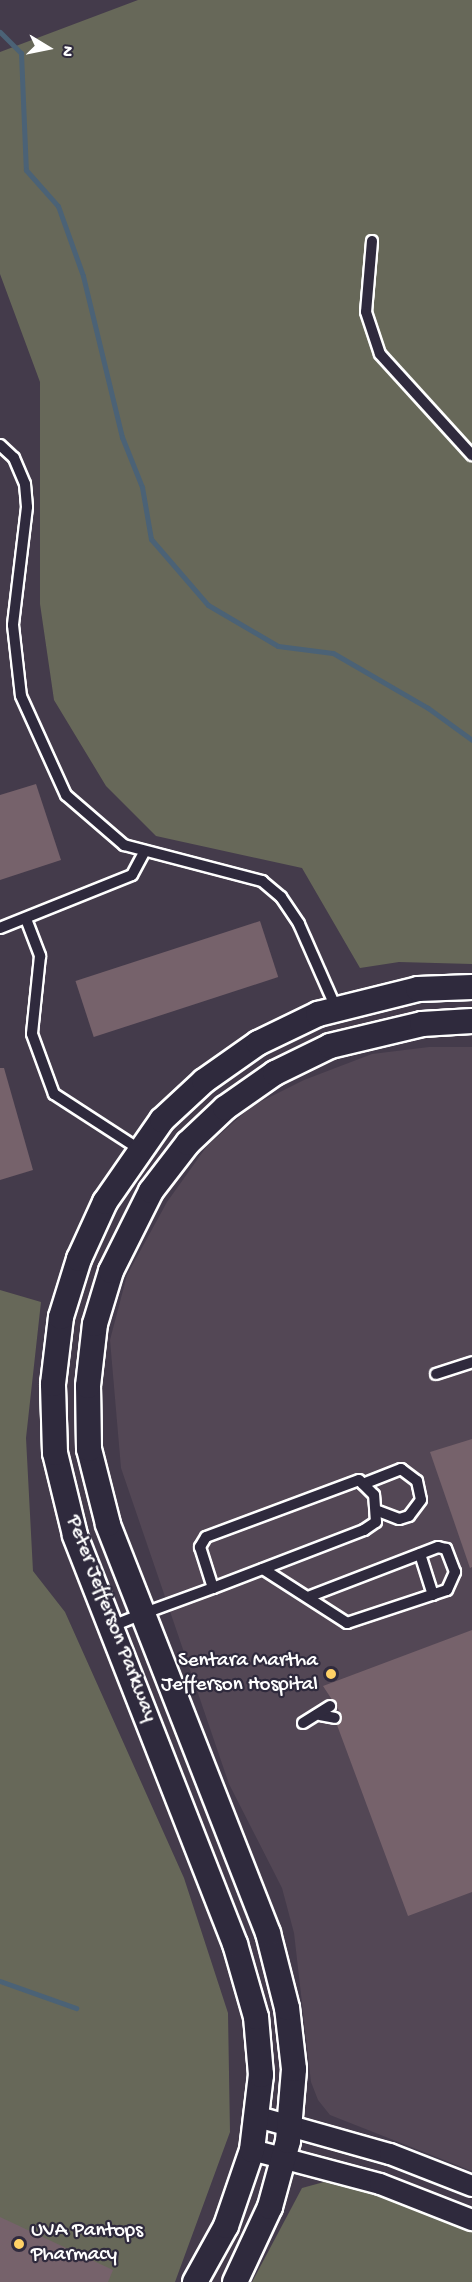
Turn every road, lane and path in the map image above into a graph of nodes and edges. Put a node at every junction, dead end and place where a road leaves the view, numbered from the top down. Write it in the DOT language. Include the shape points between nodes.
graph roads {
  1 [pos="372,241"];
  2 [pos="0,445"];
  3 [pos="472,454"];
  4 [pos="0,621"];
  5 [pos="13,622"];
  6 [pos="144,852"];
  7 [pos="26,919"];
  8 [pos="0,928"];
  9 [pos="472,987"];
  10 [pos="336,1008"];
  11 [pos="472,1022"];
  12 [pos="139,1149"];
  13 [pos="472,1362"];
  14 [pos="436,1374"];
  15 [pos="363,1484"];
  16 [pos="378,1511"];
  17 [pos="420,1554"];
  18 [pos="263,1569"];
  19 [pos="213,1588"];
  20 [pos="433,1595"];
  21 [pos="309,1597"];
  22 [pos="142,1614"];
  23 [pos="110,1627"];
  24 [pos="330,1706"];
  25 [pos="321,1715"];
  26 [pos="334,1719"];
  27 [pos="303,1722"];
  28 [pos="258,2117"];
  29 [pos="291,2126"];
  30 [pos="252,2150"];
  31 [pos="284,2158"];
  32 [pos="472,2186"];
  33 [pos="472,2220"];
  34 [pos="195,2282"];
  35 [pos="235,2282"];
  1 -- 3 [label="lane" via="366,312 380,354"];
  2 -- 5 [label="lane" via="14,458 25,484 27,507"];
  4 -- 5 [label="lane"];
  5 -- 6 [label="lane" via="21,696 47,762 74,802 124,845"];
  6 -- 7 [label="lane" via="132,875"];
  6 -- 10 [label="lane" via="262,881 281,897 300,924"];
  7 -- 8 [label="lane"];
  7 -- 12 [label="lane" via="40,956 32,1034 50,1087 78,1114"];
  9 -- 10 [label="street, Peter Jefferson Parkway" via="418,989"];
  10 -- 12 [label="street, Peter Jefferson Parkway" via="258,1043 213,1075 162,1120"];
  11 -- 22 [label="street, Peter Jefferson Parkway" via="378,1032 330,1046 275,1073 225,1108 188,1143 136,1218 111,1271 95,1324 89,1428 108,1524"];
  12 -- 23 [label="street, Peter Jefferson Parkway" via="105,1202 79,1259 61,1317 53,1384 55,1453 75,1535"];
  13 -- 14 [label="lane"];
  15 -- 16 [label="lane" via="374,1495"];
  15 -- 16 [label="lane" via="401,1469 417,1481 421,1500 409,1516 399,1519"];
  15 -- 19 [label="lane" via="359,1480 206,1537 200,1547"];
  16 -- 18 [label="lane" via="376,1522 364,1530"];
  17 -- 20 [label="lane"];
  17 -- 20 [label="lane" via="438,1547 446,1549 455,1572 453,1584"];
  17 -- 21 [label="lane"];
  18 -- 19 [label="lane"];
  18 -- 21 [label="lane"];
  19 -- 22 [label="lane"];
  20 -- 21 [label="lane" via="358,1623 337,1619"];
  22 -- 23 [label="lane"];
  22 -- 29 [label="street, Peter Jefferson Parkway" via="268,1934 290,2028 294,2069"];
  23 -- 28 [label="street, Peter Jefferson Parkway" via="235,1944 256,2017 261,2075"];
  24 -- 25 [label="lane" via="322,1709"];
  25 -- 26 [label="lane"];
  25 -- 27 [label="lane"];
  28 -- 29 [label="street"];
  28 -- 30 [label="street, Peter Jefferson Parkway"];
  29 -- 31 [label="street, Peter Jefferson Parkway"];
  29 -- 32 [label="street" via="390,2154"];
  30 -- 31 [label="street"];
  30 -- 34 [label="street, Peter Jefferson Parkway" via="225,2226"];
  31 -- 33 [label="street" via="380,2184"];
  31 -- 35 [label="street, Peter Jefferson Parkway" via="270,2207"];
}
